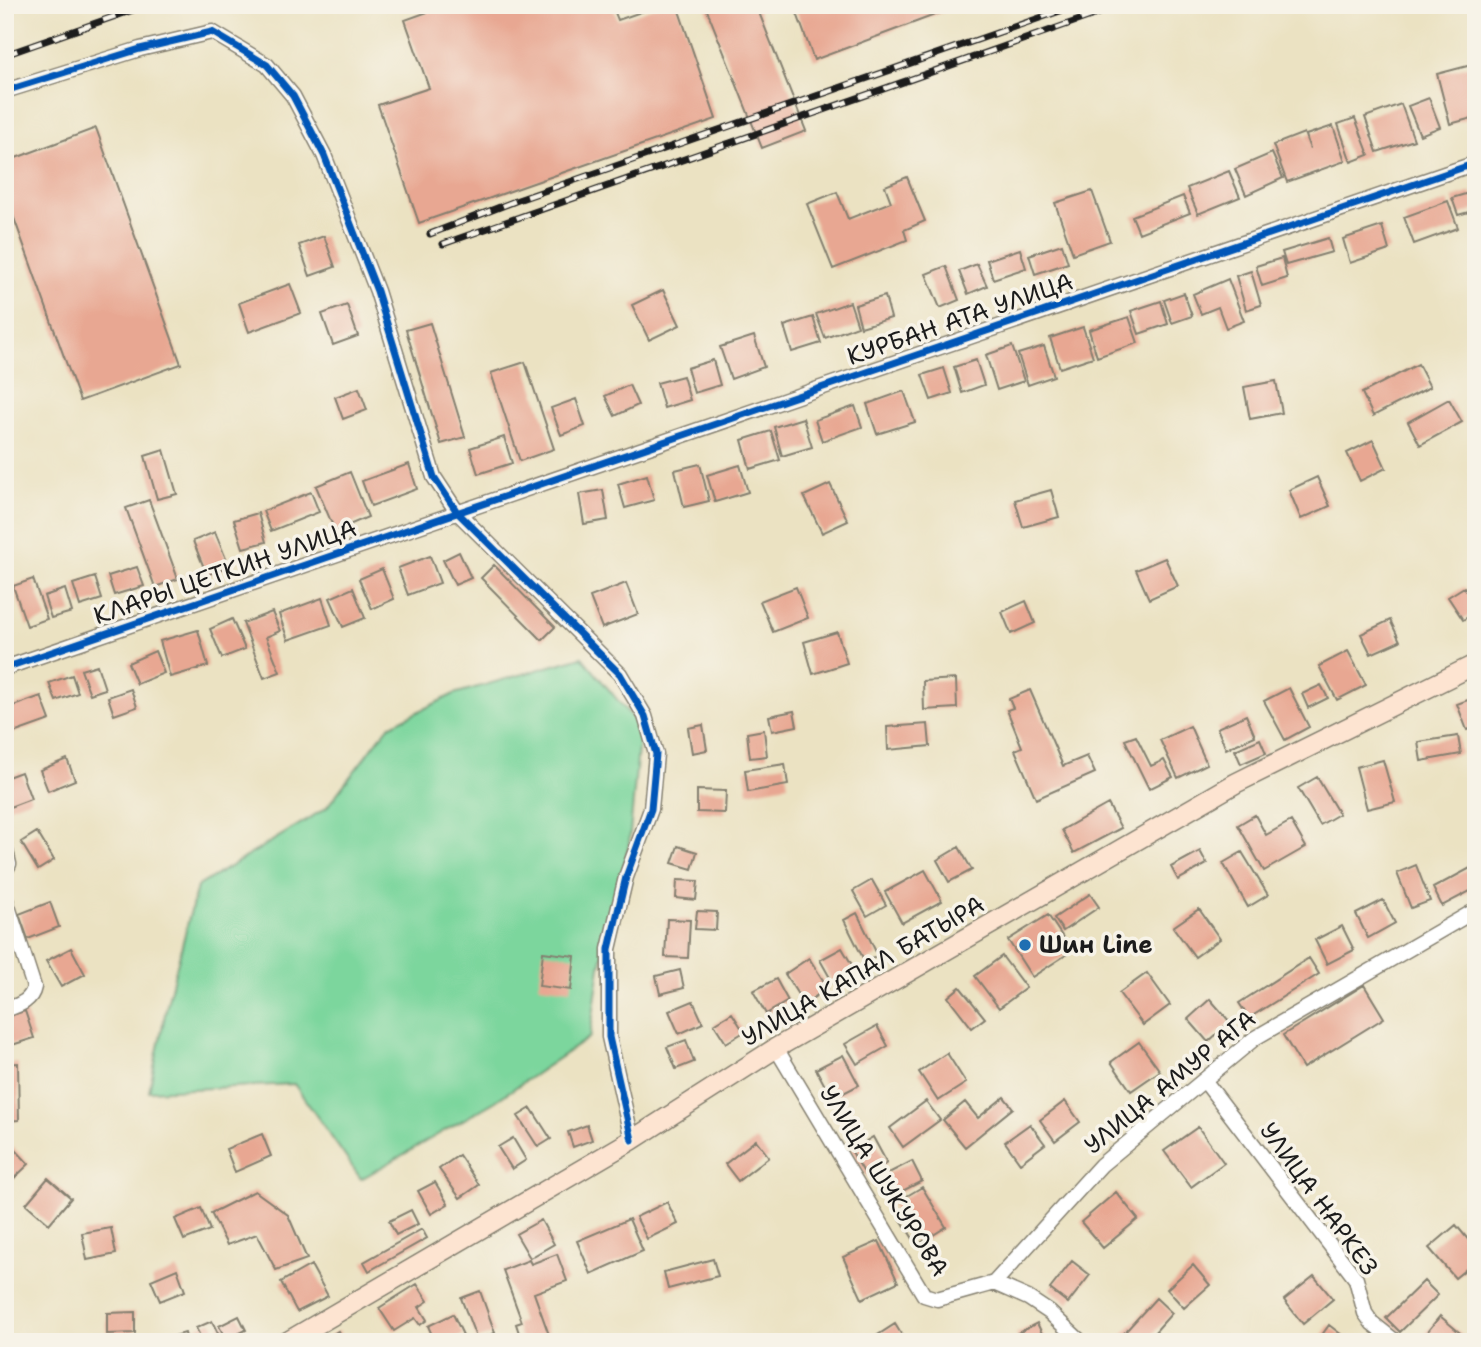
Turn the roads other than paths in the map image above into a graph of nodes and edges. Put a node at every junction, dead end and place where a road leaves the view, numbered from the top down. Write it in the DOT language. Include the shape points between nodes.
graph roads {
  1 [pos="5,91"];
  2 [pos="1476,163"];
  3 [pos="457,512"];
  4 [pos="1476,664"];
  5 [pos="5,668"];
  6 [pos="5,847"];
  7 [pos="5,871"];
  8 [pos="5,897"];
  9 [pos="1476,910"];
  10 [pos="5,1010"];
  11 [pos="776,1048"];
  12 [pos="1204,1080"];
  13 [pos="632,1140"];
  14 [pos="994,1283"];
  15 [pos="287,1342"];
  16 [pos="1082,1342"];
  17 [pos="1396,1342"];
  1 -- 3 [label="street" via="212,32 267,65 293,96 324,155 377,291 434,477"];
  2 -- 3 [label="street, КУРБАН АТА УЛИЦА"];
  3 -- 5 [label="street, КЛАРЫ ЦЕТКИН УЛИЦА"];
  3 -- 13 [label="street" via="620,674 645,716 656,754 651,809 626,877 609,949 609,1037"];
  4 -- 11 [label="main road, УЛИЦА КАПАЛ БАТЫРА" via="1236,783"];
  6 -- 7 [label="street" via="9,864"];
  8 -- 10 [label="street" via="34,987 25,1002"];
  9 -- 12 [label="street, УЛИЦА АМУР АГА" via="1255,1038"];
  11 -- 13 [label="main road, УЛИЦА КАПАЛ БАТЫРА"];
  11 -- 14 [label="street, УЛИЦА ШУКУРОВА" via="924,1295 937,1299"];
  12 -- 14 [label="street, УЛИЦА АМУР АГА" via="1101,1165"];
  12 -- 17 [label="street, УЛИЦА НАРКЕЗ" via="1356,1279 1372,1323"];
  13 -- 15 [label="main road, УЛИЦА КАПАЛ БАТЫРА"];
  14 -- 16 [label="street" via="1049,1312"];
}
